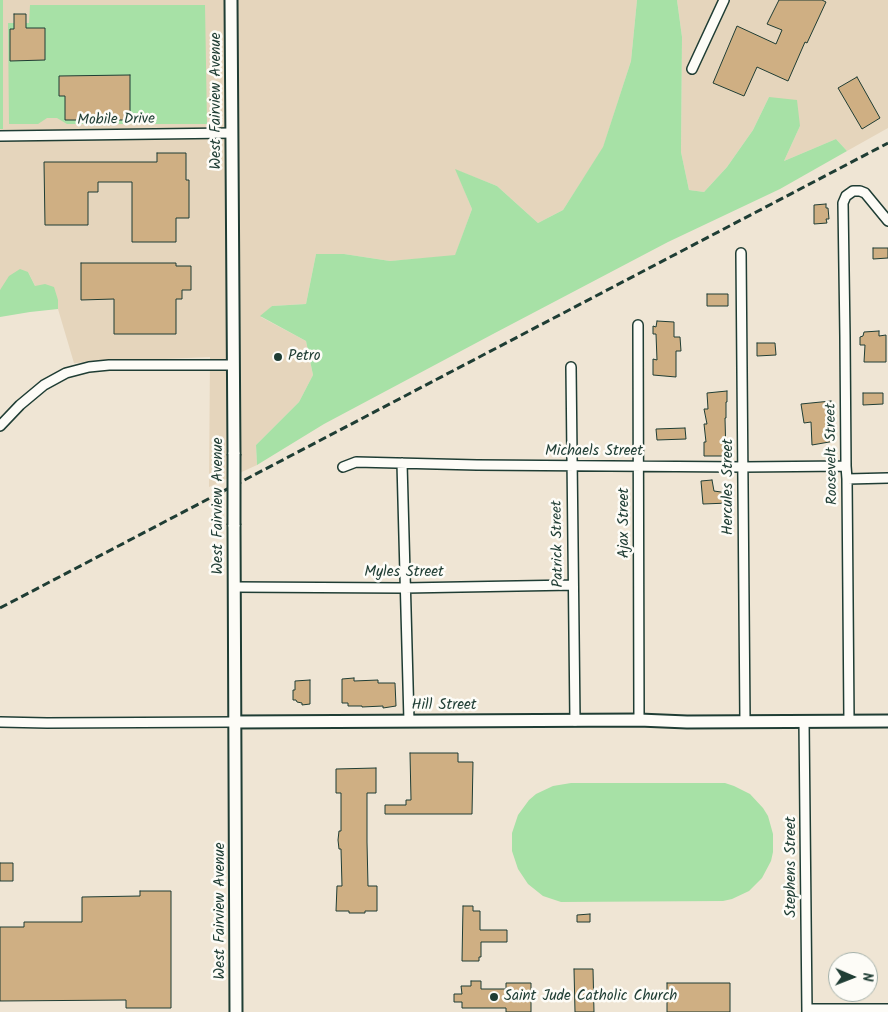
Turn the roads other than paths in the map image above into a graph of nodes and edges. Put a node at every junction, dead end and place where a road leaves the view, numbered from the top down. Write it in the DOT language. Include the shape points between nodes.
graph roads {
  1 [pos="231,0"];
  2 [pos="724,0"];
  3 [pos="692,68"];
  4 [pos="232,133"];
  5 [pos="0,136"];
  6 [pos="888,221"];
  7 [pos="741,253"];
  8 [pos="638,326"];
  9 [pos="234,365"];
  10 [pos="571,367"];
  11 [pos="0,426"];
  12 [pos="402,463"];
  13 [pos="572,465"];
  14 [pos="638,466"];
  15 [pos="846,466"];
  16 [pos="343,467"];
  17 [pos="743,467"];
  18 [pos="888,478"];
  19 [pos="847,479"];
  20 [pos="573,585"];
  21 [pos="234,587"];
  22 [pos="406,588"];
  23 [pos="640,720"];
  24 [pos="409,721"];
  25 [pos="575,721"];
  26 [pos="745,721"];
  27 [pos="804,721"];
  28 [pos="849,721"];
  29 [pos="888,721"];
  30 [pos="0,722"];
  31 [pos="235,722"];
  32 [pos="888,1009"];
  33 [pos="807,1011"];
  34 [pos="236,1012"];
  1 -- 4 [label="main road, West Fairview Avenue"];
  2 -- 3 [label="street"];
  4 -- 5 [label="street, Mobile Drive"];
  4 -- 9 [label="main road, West Fairview Avenue"];
  6 -- 15 [label="street, Roosevelt Street" via="865,193 853,191 846,196 843,203"];
  7 -- 17 [label="street, Hercules Street"];
  8 -- 14 [label="street, Ajax Street"];
  9 -- 11 [label="street" via="109,365 66,373 44,385"];
  9 -- 21 [label="main road, West Fairview Avenue, bridge"];
  10 -- 13 [label="street, Patrick Street"];
  12 -- 13 [label="street, Michaels Street"];
  12 -- 16 [label="street, Michaels Street" via="356,462"];
  12 -- 22 [label="street"];
  13 -- 14 [label="street, Michaels Street"];
  13 -- 20 [label="street, Patrick Street"];
  14 -- 17 [label="street, Michaels Street"];
  14 -- 23 [label="street, Ajax Street"];
  15 -- 17 [label="street, Michaels Street"];
  15 -- 19 [label="street, Roosevelt Street"];
  17 -- 26 [label="street, Hercules Street"];
  18 -- 19 [label="street"];
  19 -- 28 [label="street, Roosevelt Street"];
  20 -- 22 [label="street, Myles Street"];
  20 -- 25 [label="street, Patrick Street"];
  21 -- 22 [label="street, Myles Street"];
  21 -- 31 [label="main road, West Fairview Avenue"];
  22 -- 24 [label="street"];
  23 -- 25 [label="main road, Hill Street"];
  23 -- 26 [label="main road, Hill Street"];
  24 -- 25 [label="main road, Hill Street"];
  24 -- 31 [label="main road, Hill Street"];
  26 -- 27 [label="main road, Hill Street"];
  27 -- 28 [label="main road, Hill Street"];
  27 -- 33 [label="street, Stephens Street"];
  28 -- 29 [label="main road, Hill Street"];
  30 -- 31 [label="street, Hill Street"];
  31 -- 34 [label="main road, West Fairview Avenue"];
  32 -- 33 [label="street" via="823,1008"];
}
